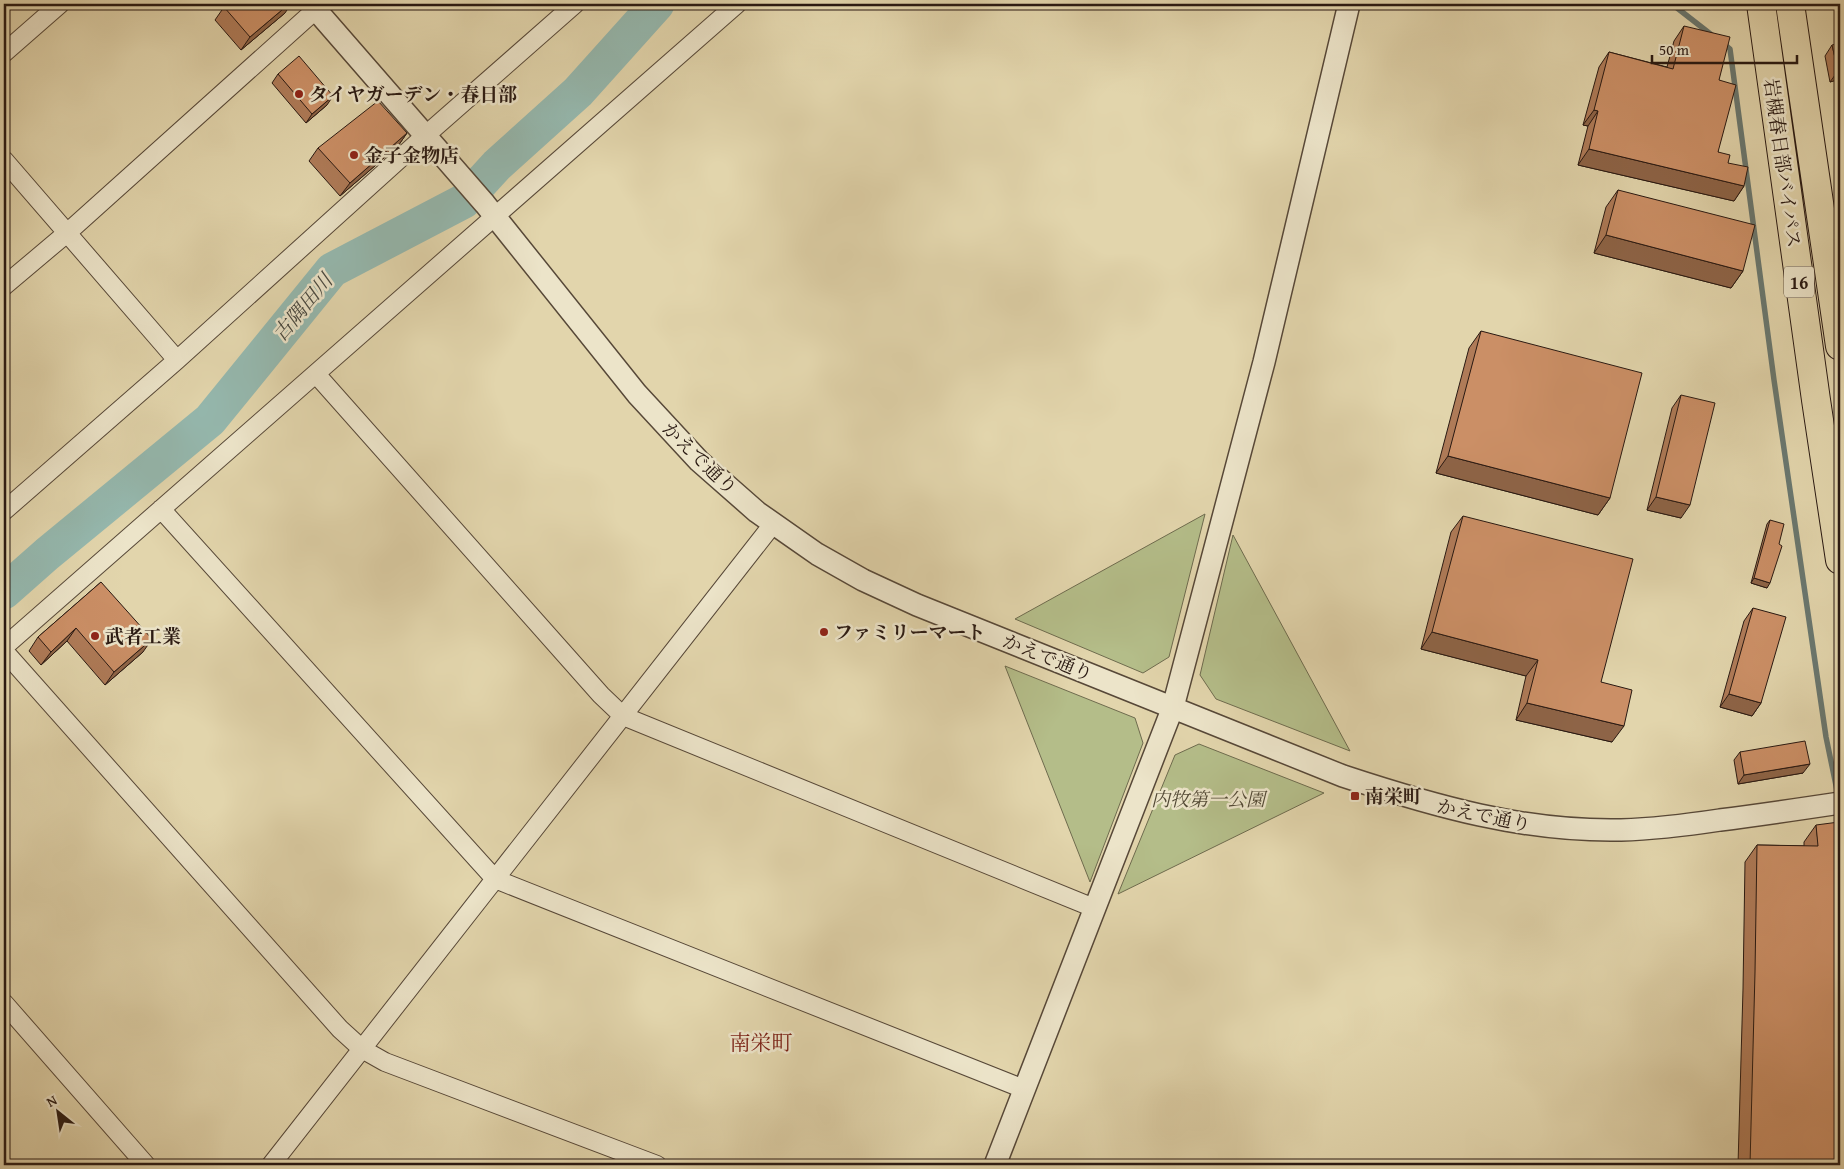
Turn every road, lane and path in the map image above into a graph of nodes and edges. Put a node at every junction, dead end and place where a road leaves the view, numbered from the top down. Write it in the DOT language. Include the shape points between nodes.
graph roads {
  1 [pos="60,4"];
  2 [pos="575,4"];
  3 [pos="737,4"];
  4 [pos="1349,4"];
  5 [pos="1760,4"];
  6 [pos="1790,4"];
  7 [pos="316,6"];
  8 [pos="4,53"];
  9 [pos="430,140"];
  10 [pos="4,160"];
  11 [pos="490,211"];
  12 [pos="67,232"];
  13 [pos="1835,278"];
  14 [pos="4,286"];
  15 [pos="1840,346"];
  16 [pos="177,360"];
  17 [pos="316,374"];
  18 [pos="161,509"];
  19 [pos="4,510"];
  20 [pos="773,524"];
  21 [pos="1840,560"];
  22 [pos="4,649"];
  23 [pos="1173,707"];
  24 [pos="623,716"];
  25 [pos="1840,803"];
  26 [pos="496,879"];
  27 [pos="1094,908"];
  28 [pos="4,1003"];
  29 [pos="362,1049"];
  30 [pos="1024,1089"];
  31 [pos="146,1165"];
  32 [pos="271,1165"];
  33 [pos="657,1165"];
  34 [pos="995,1165"];
  1 -- 8 [label="street"];
  2 -- 9 [label="street"];
  3 -- 11 [label="street"];
  4 -- 23 [label="street" via="1264,362"];
  5 -- 21 [label="highway, 岩槻春日部バイパス / 16"];
  6 -- 13 [label="highway, 岩槻春日部バイパス / 16"];
  7 -- 9 [label="street, かえで通り"];
  7 -- 12 [label="street"];
  9 -- 11 [label="street, かえで通り"];
  9 -- 16 [label="street"];
  10 -- 12 [label="street"];
  11 -- 17 [label="street"];
  11 -- 20 [label="street, かえで通り" via="643,400 699,461"];
  12 -- 14 [label="street"];
  12 -- 16 [label="street"];
  13 -- 15 [label="highway, 岩槻春日部バイパス / 16"];
  16 -- 19 [label="street"];
  17 -- 18 [label="street"];
  17 -- 24 [label="street"];
  18 -- 22 [label="street"];
  18 -- 26 [label="street"];
  20 -- 23 [label="street, かえで通り" via="863,580 917,605"];
  20 -- 24 [label="street"];
  22 -- 29 [label="street" via="340,1029"];
  23 -- 25 [label="street, かえで通り" via="1343,776 1404,797 1504,821 1621,830 1691,824"];
  23 -- 27 [label="street"];
  24 -- 26 [label="street"];
  24 -- 27 [label="street"];
  26 -- 29 [label="street"];
  26 -- 30 [label="street"];
  27 -- 30 [label="street"];
  28 -- 31 [label="street"];
  29 -- 32 [label="street"];
  29 -- 33 [label="street" via="385,1062"];
  30 -- 34 [label="street"];
}
